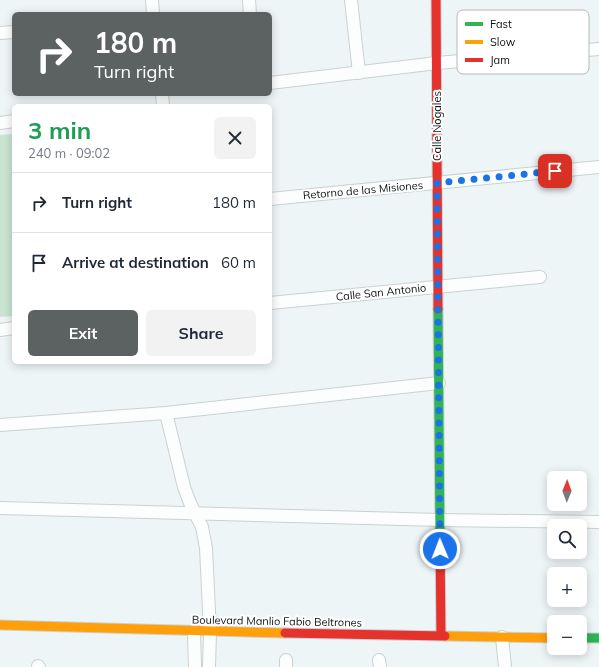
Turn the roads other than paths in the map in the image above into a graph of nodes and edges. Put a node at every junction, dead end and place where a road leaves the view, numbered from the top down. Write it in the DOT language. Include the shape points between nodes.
graph roads {
  1 [pos="152,0"];
  2 [pos="249,0"];
  3 [pos="351,0"];
  4 [pos="436,0"];
  5 [pos="153,12"];
  6 [pos="250,12"];
  7 [pos="12,32"];
  8 [pos="0,33"];
  9 [pos="599,48"];
  10 [pos="589,49"];
  11 [pos="457,61"];
  12 [pos="437,63"];
  13 [pos="359,73"];
  14 [pos="272,83"];
  15 [pos="12,121"];
  16 [pos="0,123"];
  17 [pos="599,167"];
  18 [pos="437,183"];
  19 [pos="272,199"];
  20 [pos="540,277"];
  21 [pos="438,286"];
  22 [pos="272,303"];
  23 [pos="12,328"];
  24 [pos="0,330"];
  25 [pos="439,384"];
  26 [pos="166,414"];
  27 [pos="0,425"];
  28 [pos="0,508"];
  29 [pos="196,514"];
  30 [pos="440,520"];
  31 [pos="599,522"];
  32 [pos="0,625"];
  33 [pos="194,632"];
  34 [pos="210,632"];
  35 [pos="441,636"];
  36 [pos="502,637"];
  37 [pos="547,638"];
  38 [pos="587,638"];
  39 [pos="599,638"];
  40 [pos="195,667"];
  41 [pos="209,667"];
  42 [pos="505,667"];
  1 -- 5 [label="street"];
  2 -- 6 [label="street"];
  3 -- 13 [label="street"];
  4 -- 12 [label="street, Calle Nogales"];
  7 -- 8 [label="street"];
  9 -- 10 [label="street"];
  11 -- 12 [label="street"];
  12 -- 13 [label="street"];
  12 -- 18 [label="street, Calle Nogales"];
  13 -- 14 [label="street"];
  15 -- 16 [label="street"];
  17 -- 18 [label="street, Retorno de las Misiones"];
  18 -- 19 [label="street, Retorno de las Misiones"];
  18 -- 21 [label="street, Calle Nogales"];
  20 -- 21 [label="street, Calle San Antonio"];
  21 -- 22 [label="street, Calle San Antonio"];
  21 -- 25 [label="street, Calle Nogales"];
  23 -- 24 [label="street"];
  25 -- 26 [label="street"];
  25 -- 30 [label="street, Calle Nogales"];
  26 -- 27 [label="street"];
  26 -- 29 [label="street" via="177,463"];
  28 -- 29 [label="street"];
  29 -- 30 [label="street"];
  29 -- 34 [label="street" via="202,527 206,548"];
  30 -- 31 [label="street"];
  30 -- 35 [label="street, Calle Nogales"];
  32 -- 33 [label="street, Boulevard Manlio Fabio Beltrones"];
  33 -- 34 [label="street, Boulevard Manlio Fabio Beltrones"];
  33 -- 40 [label="street"];
  34 -- 35 [label="street, Boulevard Manlio Fabio Beltrones"];
  34 -- 41 [label="street"];
  35 -- 36 [label="street, Boulevard Manlio Fabio Beltrones"];
  36 -- 37 [label="street, Boulevard Manlio Fabio Beltrones"];
  36 -- 42 [label="street"];
  38 -- 39 [label="street"];
}
